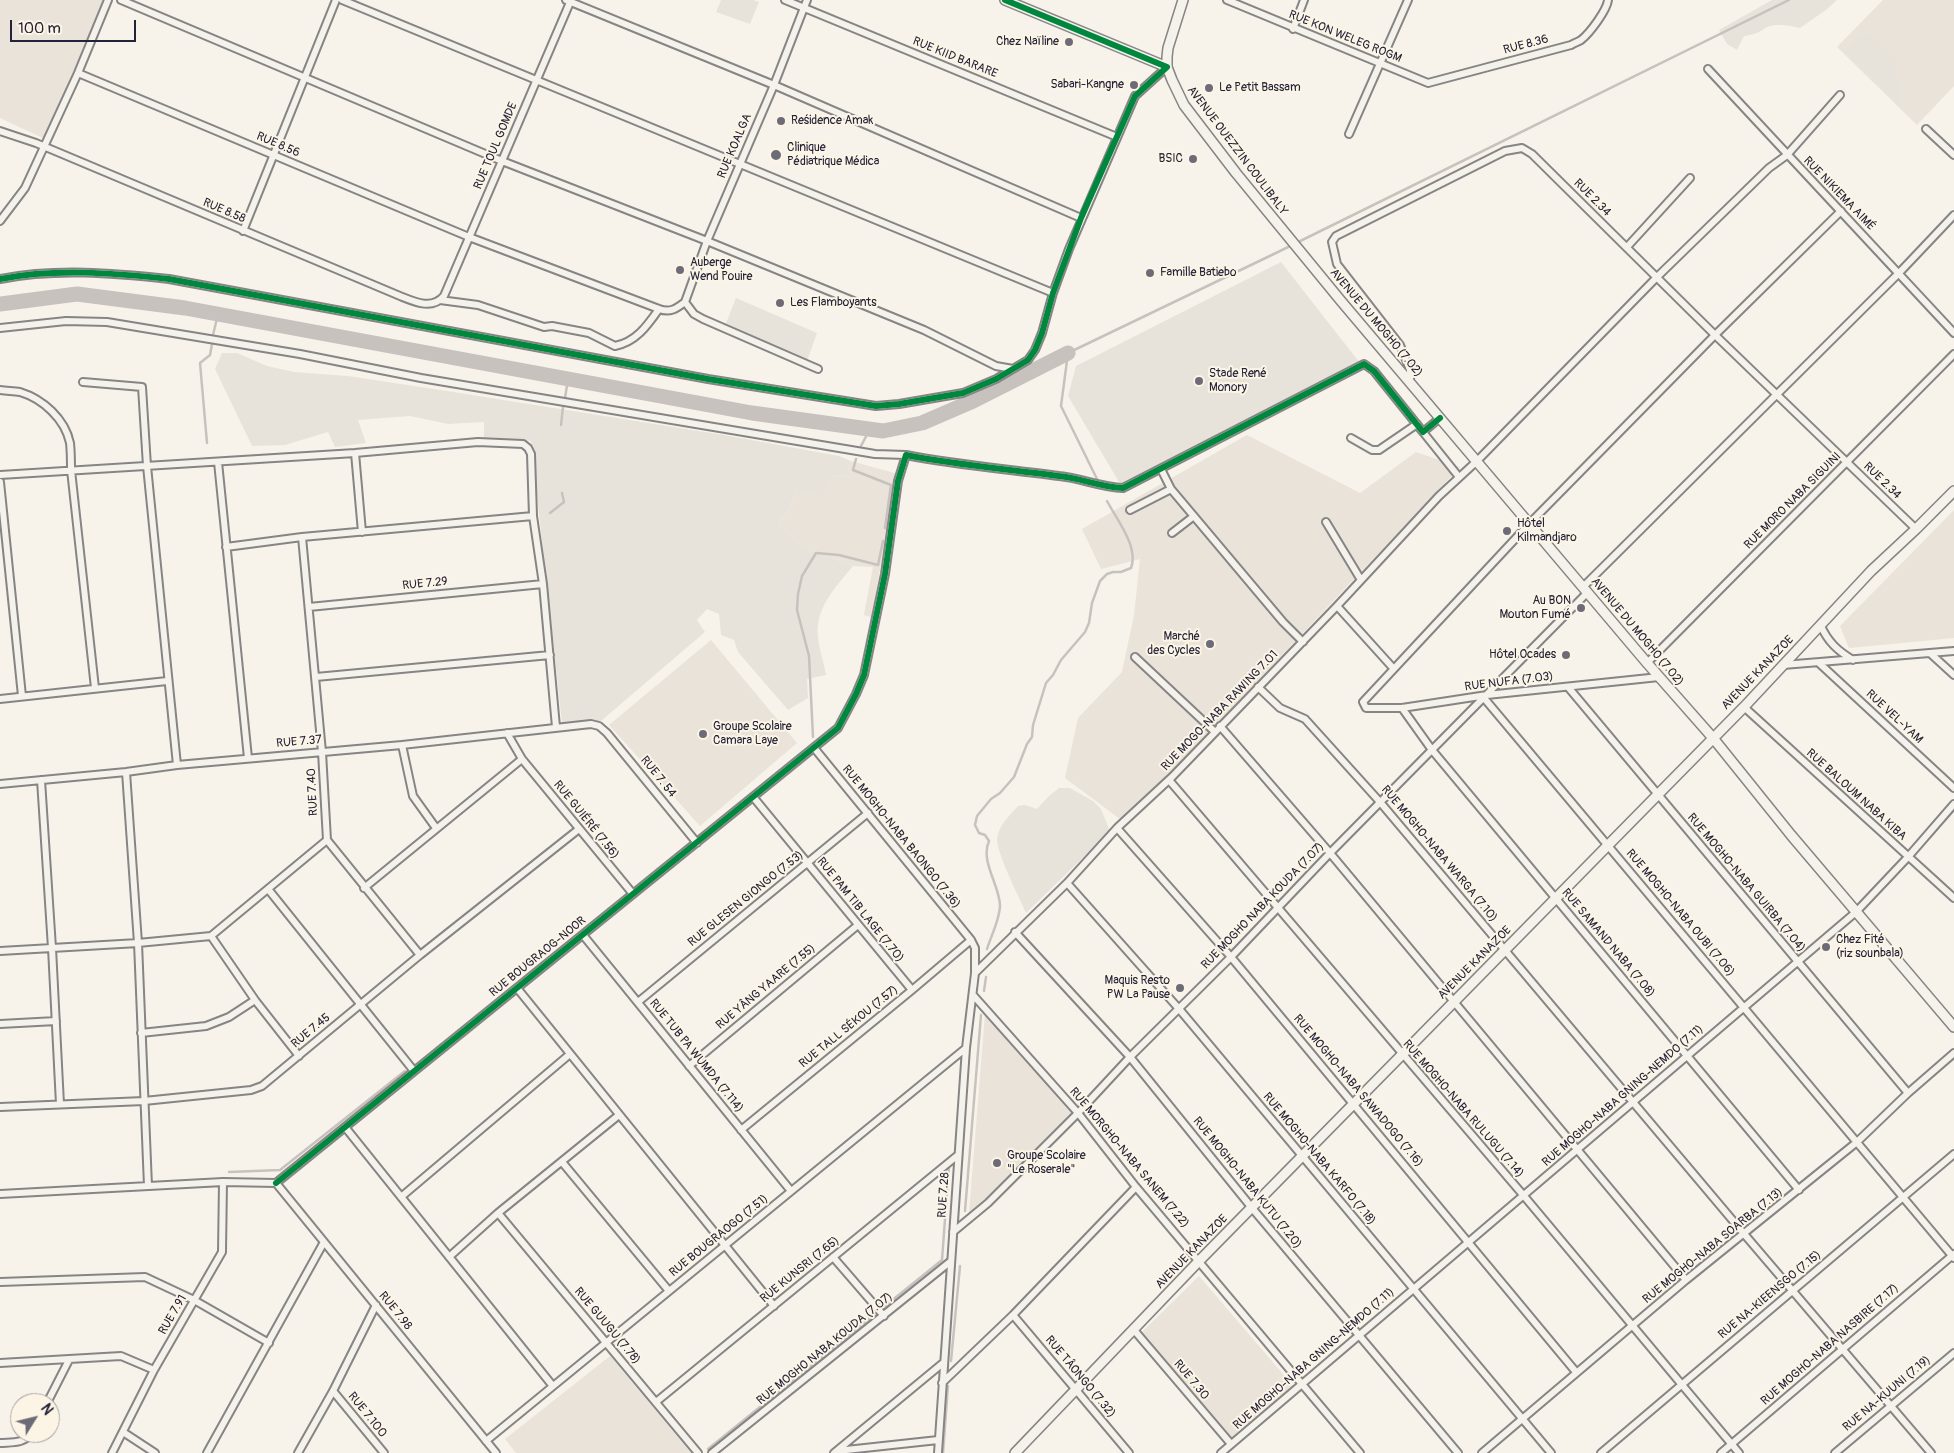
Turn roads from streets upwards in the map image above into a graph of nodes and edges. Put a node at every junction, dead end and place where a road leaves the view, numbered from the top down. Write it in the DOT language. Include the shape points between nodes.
graph roads {
  1 [pos="108,0"];
  2 [pos="121,0"];
  3 [pos="336,0"];
  4 [pos="342,0"];
  5 [pos="785,0"];
  6 [pos="807,0"];
  7 [pos="1005,0"];
  8 [pos="1183,0"];
  9 [pos="1227,0"];
  10 [pos="1304,0"];
  11 [pos="1408,0"];
  12 [pos="1608,0"];
  13 [pos="569,1"];
  14 [pos="803,8"];
  15 [pos="1293,29"];
  16 [pos="1381,64"];
  17 [pos="1167,67"];
  18 [pos="1708,69"];
  19 [pos="78,73"];
  20 [pos="305,78"];
  21 [pos="537,80"];
  22 [pos="1428,83"];
  23 [pos="774,85"];
  24 [pos="1840,95"];
  25 [pos="1926,129"];
  26 [pos="0,131"];
  27 [pos="1349,134"];
  28 [pos="1117,137"];
  29 [pos="45,147"];
  30 [pos="274,155"];
  31 [pos="1787,155"];
  32 [pos="1954,155"];
  33 [pos="502,161"];
  34 [pos="740,164"];
  35 [pos="1690,178"];
  36 [pos="1841,212"];
  37 [pos="1954,214"];
  38 [pos="1081,218"];
  39 [pos="0,221"];
  40 [pos="243,231"];
  41 [pos="469,237"];
  42 [pos="707,241"];
  43 [pos="1627,248"];
  44 [pos="1301,253"];
  45 [pos="1899,273"];
  46 [pos="1657,277"];
  47 [pos="0,279"];
  48 [pos="1053,293"];
  49 [pos="440,300"];
  50 [pos="685,302"];
  51 [pos="659,310"];
  52 [pos="0,328"];
  53 [pos="1954,333"];
  54 [pos="1715,335"];
  55 [pos="1954,354"];
  56 [pos="818,369"];
  57 [pos="1013,369"];
  58 [pos="83,382"];
  59 [pos="1410,382"];
  60 [pos="0,390"];
  61 [pos="1777,395"];
  62 [pos="1440,418"];
  63 [pos="1417,424"];
  64 [pos="1423,432"];
  65 [pos="1351,438"];
  66 [pos="356,453"];
  67 [pos="906,455"];
  68 [pos="1477,460"];
  69 [pos="218,462"];
  70 [pos="1847,462"];
  71 [pos="147,466"];
  72 [pos="1161,469"];
  73 [pos="71,470"];
  74 [pos="0,475"];
  75 [pos="1459,477"];
  76 [pos="0,482"];
  77 [pos="1171,489"];
  78 [pos="1954,491"];
  79 [pos="1130,510"];
  80 [pos="533,516"];
  81 [pos="1194,516"];
  82 [pos="1326,522"];
  83 [pos="1530,524"];
  84 [pos="1916,529"];
  85 [pos="362,532"];
  86 [pos="1172,533"];
  87 [pos="302,537"];
  88 [pos="226,547"];
  89 [pos="1361,580"];
  90 [pos="543,584"];
  91 [pos="1585,590"];
  92 [pos="1337,606"];
  93 [pos="309,607"];
  94 [pos="1821,626"];
  95 [pos="1303,642"];
  96 [pos="1954,651"];
  97 [pos="1932,654"];
  98 [pos="550,655"];
  99 [pos="1135,657"];
  100 [pos="1854,660"];
  101 [pos="1647,663"];
  102 [pos="1819,663"];
  103 [pos="1783,665"];
  104 [pos="1393,668"];
  105 [pos="1954,675"];
  106 [pos="316,677"];
  107 [pos="1659,677"];
  108 [pos="167,681"];
  109 [pos="1258,687"];
  110 [pos="1568,687"];
  111 [pos="95,688"];
  112 [pos="22,696"];
  113 [pos="1486,697"];
  114 [pos="0,698"];
  115 [pos="1744,707"];
  116 [pos="1402,708"];
  117 [pos="599,726"];
  118 [pos="1220,726"];
  119 [pos="556,727"];
  120 [pos="1215,732"];
  121 [pos="507,733"];
  122 [pos="1713,738"];
  123 [pos="402,745"];
  124 [pos="814,749"];
  125 [pos="1432,750"];
  126 [pos="322,752"];
  127 [pos="248,758"];
  128 [pos="522,759"];
  129 [pos="177,765"];
  130 [pos="126,772"];
  131 [pos="41,780"];
  132 [pos="1169,780"];
  133 [pos="0,784"];
  134 [pos="1954,788"];
  135 [pos="1658,794"];
  136 [pos="754,798"];
  137 [pos="1380,802"];
  138 [pos="1954,804"];
  139 [pos="868,814"];
  140 [pos="436,828"];
  141 [pos="1117,828"];
  142 [pos="579,829"];
  143 [pos="327,840"];
  144 [pos="697,843"];
  145 [pos="1608,845"];
  146 [pos="1330,852"];
  147 [pos="1908,857"];
  148 [pos="808,864"];
  149 [pos="1066,883"];
  150 [pos="364,888"];
  151 [pos="268,889"];
  152 [pos="633,894"];
  153 [pos="1556,898"];
  154 [pos="1954,898"];
  155 [pos="1277,909"];
  156 [pos="1856,912"];
  157 [pos="858,925"];
  158 [pos="1015,932"];
  159 [pos="583,935"];
  160 [pos="211,936"];
  161 [pos="971,940"];
  162 [pos="138,943"];
  163 [pos="52,948"];
  164 [pos="0,951"];
  165 [pos="1505,951"];
  166 [pos="420,955"];
  167 [pos="1231,957"];
  168 [pos="1797,962"];
  169 [pos="975,973"];
  170 [pos="517,988"];
  171 [pos="912,990"];
  172 [pos="973,995"];
  173 [pos="255,1000"];
  174 [pos="638,1002"];
  175 [pos="1454,1002"];
  176 [pos="361,1004"];
  177 [pos="1744,1007"];
  178 [pos="1180,1010"];
  179 [pos="56,1021"];
  180 [pos="0,1024"];
  181 [pos="1954,1027"];
  182 [pos="141,1033"];
  183 [pos="966,1048"];
  184 [pos="1954,1053"];
  185 [pos="570,1054"];
  186 [pos="1402,1055"];
  187 [pos="1688,1055"];
  188 [pos="299,1056"];
  189 [pos="1130,1057"];
  190 [pos="689,1066"];
  191 [pos="414,1071"];
  192 [pos="1908,1093"];
  193 [pos="144,1101"];
  194 [pos="1632,1102"];
  195 [pos="60,1104"];
  196 [pos="1354,1105"];
  197 [pos="0,1107"];
  198 [pos="1078,1113"];
  199 [pos="619,1115"];
  200 [pos="345,1126"];
  201 [pos="741,1130"];
  202 [pos="1856,1142"];
  203 [pos="1578,1150"];
  204 [pos="1954,1154"];
  205 [pos="958,1156"];
  206 [pos="1303,1157"];
  207 [pos="562,1162"];
  208 [pos="223,1182"];
  209 [pos="276,1183"];
  210 [pos="148,1186"];
  211 [pos="1136,1187"];
  212 [pos="1800,1190"];
  213 [pos="791,1192"];
  214 [pos="0,1194"];
  215 [pos="402,1196"];
  216 [pos="1524,1196"];
  217 [pos="1903,1198"];
  218 [pos="1252,1208"];
  219 [pos="498,1214"];
  220 [pos="953,1232"];
  221 [pos="1744,1234"];
  222 [pos="324,1242"];
  223 [pos="1468,1242"];
  224 [pos="725,1246"];
  225 [pos="1953,1256"];
  226 [pos="449,1257"];
  227 [pos="834,1257"];
  228 [pos="951,1261"];
  229 [pos="1199,1261"];
  230 [pos="1686,1280"];
  231 [pos="0,1282"];
  232 [pos="1413,1288"];
  233 [pos="669,1291"];
  234 [pos="1792,1291"];
  235 [pos="194,1300"];
  236 [pos="376,1305"];
  237 [pos="774,1306"];
  238 [pos="1013,1315"];
  239 [pos="884,1316"];
  240 [pos="1632,1327"];
  241 [pos="1134,1330"];
  242 [pos="1360,1334"];
  243 [pos="269,1343"];
  244 [pos="606,1343"];
  245 [pos="1842,1350"];
  246 [pos="1954,1353"];
  247 [pos="69,1360"];
  248 [pos="0,1363"];
  249 [pos="943,1363"];
  250 [pos="154,1370"];
  251 [pos="1576,1372"];
  252 [pos="942,1383"];
  253 [pos="1302,1383"];
  254 [pos="552,1385"];
  255 [pos="1681,1386"];
  256 [pos="1076,1390"];
  257 [pos="333,1391"];
  258 [pos="51,1393"];
  259 [pos="656,1402"];
  260 [pos="1890,1407"];
  261 [pos="1524,1419"];
  262 [pos="123,1432"];
  263 [pos="938,1440"];
  264 [pos="486,1441"];
  265 [pos="1232,1444"];
  266 [pos="1731,1444"];
  267 [pos="1355,1447"];
  268 [pos="835,1452"];
  269 [pos="112,1453"];
  270 [pos="155,1453"];
  271 [pos="207,1453"];
  272 [pos="298,1453"];
  273 [pos="384,1453"];
  274 [pos="496,1453"];
  275 [pos="698,1453"];
  276 [pos="712,1453"];
  277 [pos="938,1453"];
  278 [pos="1014,1453"];
  279 [pos="1129,1453"];
  280 [pos="1221,1453"];
  281 [pos="1348,1453"];
  282 [pos="1360,1453"];
  283 [pos="1458,1453"];
  284 [pos="1482,1453"];
  285 [pos="1550,1453"];
  286 [pos="1601,1453"];
  287 [pos="1721,1453"];
  288 [pos="1739,1453"];
  289 [pos="1835,1453"];
  290 [pos="1931,1453"];
  1 -- 19 [label="street"];
  2 -- 20 [label="street"];
  3 -- 20 [label="street"];
  4 -- 21 [label="street"];
  5 -- 14 [label="street, RUE KIID BARARE"];
  6 -- 14 [label="street, RUE KOALGA"];
  7 -- 17 [label="street"];
  8 -- 17 [label="street, AVENUE OUEZZIN COULIBALY" via="1168,48"];
  9 -- 15 [label="street, RUE KON WELEG ROGM"];
  10 -- 15 [label="street"];
  11 -- 16 [label="street"];
  12 -- 22 [label="street, RUE 8.36" via="1600,17 1582,39 1570,45"];
  13 -- 21 [label="street, RUE TOUL GOMDE"];
  13 -- 23 [label="street"];
  14 -- 23 [label="street, RUE KOALGA"];
  14 -- 28 [label="street, RUE KIID BARARE"];
  15 -- 16 [label="street, RUE KON WELEG ROGM"];
  16 -- 22 [label="street, RUE KON WELEG ROGM"];
  16 -- 27 [label="street"];
  17 -- 28 [label="street" via="1135,96"];
  17 -- 44 [label="street, AVENUE OUEZZIN COULIBALY" via="1184,105"];
  18 -- 31 [label="street, RUE NIKIEMA AIMÉ"];
  19 -- 29 [label="street"];
  19 -- 30 [label="street, RUE 8.56"];
  20 -- 30 [label="street"];
  20 -- 33 [label="street"];
  21 -- 33 [label="street, RUE TOUL GOMDE"];
  21 -- 34 [label="street"];
  23 -- 34 [label="street, RUE KOALGA"];
  23 -- 38 [label="street"];
  24 -- 31 [label="street, RUE MOGO-NABA RAWING 7.01"];
  25 -- 32 [label="street"];
  26 -- 29 [label="street, RUE 8.58"];
  28 -- 38 [label="street"];
  29 -- 39 [label="street" via="25,188"];
  29 -- 40 [label="street, RUE 8.58"];
  30 -- 40 [label="street"];
  30 -- 41 [label="street, RUE 8.56"];
  31 -- 36 [label="street, RUE NIKIEMA AIMÉ"];
  31 -- 46 [label="street, RUE MOGO-NABA RAWING 7.01"];
  33 -- 41 [label="street, RUE TOUL GOMDE"];
  33 -- 42 [label="street"];
  34 -- 42 [label="street, RUE KOALGA"];
  34 -- 48 [label="street"];
  35 -- 43 [label="street"];
  36 -- 45 [label="street, RUE NIKIEMA AIMÉ"];
  36 -- 54 [label="street"];
  37 -- 45 [label="street, RUE MOGHO NABA KOUDA (7.07)"];
  38 -- 48 [label="street"];
  40 -- 49 [label="street, RUE 8.58" via="419,303"];
  41 -- 49 [label="street, RUE TOUL GOMDE"];
  41 -- 51 [label="street, RUE 8.56"];
  42 -- 50 [label="street, RUE KOALGA"];
  42 -- 57 [label="street" via="924,330 996,366"];
  43 -- 46 [label="street, RUE 2.34"];
  43 -- 59 [label="street, RUE 2.34" via="1532,154 1522,148 1504,151 1336,236 1332,242 1337,264 1400,345 1410,370"];
  44 -- 59 [label="street, AVENUE DU MOGHO (7.02)"];
  45 -- 53 [label="street, RUE NIKIEMA AIMÉ"];
  45 -- 61 [label="street, RUE MOGHO NABA KOUDA (7.07)"];
  46 -- 54 [label="street, RUE 2.34"];
  46 -- 68 [label="street, RUE MOGO-NABA RAWING 7.01"];
  47 -- 57 [label="street" via="65,272 169,279 708,379 876,406 963,393"];
  48 -- 57 [label="street" via="1035,350 1028,360"];
  49 -- 51 [label="street, RUE 8.58" via="478,305 544,327 589,334 615,346 632,340"];
  50 -- 51 [label="street" via="676,310"];
  50 -- 56 [label="street" via="694,314 703,319"];
  52 -- 67 [label="street" via="66,321 107,322 531,397 875,454"];
  54 -- 61 [label="street, RUE 2.34"];
  54 -- 83 [label="street"];
  55 -- 70 [label="street, RUE MORO NABA SIGUINI"];
  58 -- 71 [label="street" via="142,387"];
  59 -- 62 [label="street, AVENUE DU MOGHO (7.02)"];
  60 -- 73 [label="street" via="20,392 42,403 60,420 70,444"];
  61 -- 70 [label="street, RUE 2.34"];
  61 -- 91 [label="street, RUE MOGHO NABA KOUDA (7.07)"];
  62 -- 64 [label="street"];
  62 -- 68 [label="street, AVENUE DU MOGHO (7.02)"];
  63 -- 64 [label="street"];
  63 -- 65 [label="street" via="1380,450 1372,450"];
  63 -- 72 [label="street" via="1374,370 1364,364"];
  64 -- 75 [label="street"];
  66 -- 69 [label="street"];
  66 -- 80 [label="street" via="478,442 523,444 531,454"];
  66 -- 85 [label="street"];
  67 -- 72 [label="street" via="1123,488"];
  67 -- 124 [label="street, RUE BOUGRAOG-NOOR" via="898,481 864,675 838,728"];
  68 -- 75 [label="street, RUE MOGO-NABA RAWING 7.01"];
  68 -- 83 [label="street, AVENUE DU MOGHO (7.02)"];
  69 -- 71 [label="street"];
  69 -- 88 [label="street"];
  70 -- 84 [label="street, RUE 2.34"];
  70 -- 101 [label="street, RUE MORO NABA SIGUINI"];
  71 -- 73 [label="street"];
  71 -- 108 [label="street"];
  72 -- 77 [label="street"];
  73 -- 74 [label="street"];
  73 -- 111 [label="street"];
  75 -- 89 [label="street, RUE MOGO-NABA RAWING 7.01"];
  76 -- 112 [label="street"];
  77 -- 79 [label="street"];
  77 -- 81 [label="street"];
  78 -- 84 [label="street, AVENUE KANAZOE"];
  80 -- 85 [label="street"];
  80 -- 90 [label="street"];
  81 -- 86 [label="street"];
  81 -- 95 [label="street"];
  82 -- 89 [label="street"];
  83 -- 91 [label="street, AVENUE DU MOGHO (7.02)"];
  83 -- 104 [label="street"];
  84 -- 94 [label="street, AVENUE KANAZOE" via="1871,571"];
  85 -- 87 [label="street"];
  87 -- 88 [label="street"];
  87 -- 93 [label="street, RUE 7.40"];
  88 -- 127 [label="street"];
  89 -- 92 [label="street, RUE MOGO-NABA RAWING 7.01"];
  90 -- 93 [label="street, RUE 7.29"];
  90 -- 98 [label="street"];
  91 -- 101 [label="street, AVENUE DU MOGHO (7.02)"];
  91 -- 113 [label="street, RUE MOGHO NABA KOUDA (7.07)"];
  92 -- 95 [label="street, RUE MOGO-NABA RAWING 7.01"];
  92 -- 104 [label="street"];
  93 -- 106 [label="street, RUE 7.40"];
  94 -- 100 [label="street" via="1831,643"];
  94 -- 103 [label="street, AVENUE KANAZOE"];
  95 -- 109 [label="street, RUE MOGO-NABA RAWING 7.01"];
  96 -- 97 [label="street"];
  97 -- 100 [label="street"];
  97 -- 105 [label="street"];
  98 -- 106 [label="street"];
  98 -- 119 [label="street"];
  99 -- 120 [label="street"];
  100 -- 102 [label="street"];
  101 -- 107 [label="street, AVENUE DU MOGHO (7.02)"];
  102 -- 103 [label="street"];
  102 -- 134 [label="street, RUE VEL-YAM"];
  103 -- 115 [label="street, AVENUE KANAZOE"];
  104 -- 116 [label="street, RUE NUFA (7.03)" via="1365,698 1363,705 1366,708"];
  106 -- 126 [label="street, RUE 7.40"];
  107 -- 110 [label="street, RUE NUFA (7.03)"];
  107 -- 122 [label="street, AVENUE DU MOGHO (7.02)"];
  108 -- 111 [label="street"];
  108 -- 129 [label="street"];
  109 -- 118 [label="street, RUE MOGO-NABA RAWING 7.01"];
  109 -- 137 [label="street, RUE MOGHO-NABA WARGA (7.10)" via="1280,708 1305,719"];
  110 -- 113 [label="street, RUE NUFA (7.03)"];
  110 -- 135 [label="street, RUE MOGHO-NABA GUIRBA (7.04)"];
  111 -- 112 [label="street"];
  112 -- 114 [label="street"];
  113 -- 116 [label="street, RUE NUFA (7.03)"];
  113 -- 125 [label="street, RUE MOGHO NABA KOUDA (7.07)"];
  113 -- 145 [label="street, RUE MOGHO-NABA OUBI (7.06)"];
  115 -- 122 [label="street, AVENUE KANAZOE"];
  115 -- 147 [label="street, RUE BALOUM NABA KIBA"];
  116 -- 125 [label="street, RUE SAMAND NABA (7.08)"];
  117 -- 119 [label="street, RUE 7.37"];
  117 -- 144 [label="street, RUE 7. 54"];
  118 -- 120 [label="street, RUE MOGO-NABA RAWING 7.01"];
  118 -- 146 [label="street"];
  119 -- 121 [label="street, RUE 7.37"];
  120 -- 132 [label="street, RUE MOGO-NABA RAWING 7.01"];
  121 -- 123 [label="street, RUE 7.37"];
  121 -- 128 [label="street, RUE GUIÉRÉ (7.56)"];
  122 -- 135 [label="street, AVENUE KANAZOE"];
  122 -- 156 [label="street, AVENUE DU MOGHO (7.02)"];
  123 -- 126 [label="street, RUE 7.37"];
  123 -- 140 [label="street" via="413,796"];
  124 -- 136 [label="street, RUE BOUGRAOG-NOOR"];
  124 -- 139 [label="street, RUE MOGHO-NABA BAONGO (7.36)"];
  125 -- 137 [label="street, RUE MOGHO NABA KOUDA (7.07)"];
  125 -- 153 [label="street, RUE SAMAND NABA (7.08)"];
  126 -- 127 [label="street, RUE 7.37"];
  126 -- 143 [label="street, RUE 7.40"];
  127 -- 129 [label="street, RUE 7.37"];
  128 -- 140 [label="street"];
  128 -- 142 [label="street, RUE GUIÉRÉ (7.56)"];
  129 -- 130 [label="street, RUE 7.37"];
  130 -- 131 [label="street, RUE 7.37"];
  130 -- 162 [label="street"];
  131 -- 133 [label="street, RUE 7.37"];
  131 -- 163 [label="street"];
  132 -- 141 [label="street, RUE MOGO-NABA RAWING 7.01"];
  132 -- 155 [label="street, RUE MOGHO-NABA RULUGU (7.14)"];
  135 -- 145 [label="street, AVENUE KANAZOE"];
  135 -- 168 [label="street, RUE MOGHO-NABA GUIRBA (7.04)"];
  136 -- 144 [label="street, RUE BOUGRAOG-NOOR"];
  136 -- 148 [label="street, RUE PAM TIB LAGE (7.70)"];
  137 -- 146 [label="street, RUE MOGHO NABA KOUDA (7.07)"];
  137 -- 165 [label="street, RUE MOGHO-NABA WARGA (7.10)"];
  138 -- 147 [label="street, RUE MOGHO-NABA GNING-NEMDO (7.11)"];
  139 -- 148 [label="street, RUE GLESEN GIONGO (7.53)"];
  139 -- 161 [label="street, RUE MOGHO-NABA BAONGO (7.36)"];
  140 -- 150 [label="street"];
  141 -- 149 [label="street, RUE MOGO-NABA RAWING 7.01"];
  141 -- 167 [label="street, RUE MOGHO-NABA SAWADOGO (7.16)"];
  142 -- 152 [label="street, RUE GUIÉRÉ (7.56)"];
  142 -- 166 [label="street, RUE 7.45"];
  143 -- 150 [label="street"];
  143 -- 151 [label="street"];
  144 -- 152 [label="street, RUE BOUGRAOG-NOOR"];
  145 -- 153 [label="street, AVENUE KANAZOE"];
  145 -- 177 [label="street, RUE MOGHO-NABA OUBI (7.06)"];
  146 -- 155 [label="street, RUE MOGHO NABA KOUDA (7.07)"];
  146 -- 175 [label="street"];
  147 -- 154 [label="street, RUE BALOUM NABA KIBA"];
  147 -- 156 [label="street, RUE MOGHO-NABA GNING-NEMDO (7.11)"];
  148 -- 157 [label="street, RUE PAM TIB LAGE (7.70)"];
  148 -- 174 [label="street, RUE GLESEN GIONGO (7.53)"];
  149 -- 158 [label="street, RUE MOGO-NABA RAWING 7.01"];
  149 -- 178 [label="street, RUE MOGHO-NABA KARFO (7.18)"];
  150 -- 166 [label="street"];
  151 -- 160 [label="street"];
  151 -- 176 [label="street"];
  152 -- 159 [label="street, RUE BOUGRAOG-NOOR"];
  153 -- 165 [label="street, AVENUE KANAZOE"];
  153 -- 187 [label="street, RUE SAMAND NABA (7.08)"];
  155 -- 167 [label="street, RUE MOGHO NABA KOUDA (7.07)"];
  155 -- 186 [label="street, RUE MOGHO-NABA RULUGU (7.14)"];
  156 -- 168 [label="street, RUE MOGHO-NABA GNING-NEMDO (7.11)"];
  156 -- 181 [label="street, AVENUE DU MOGHO (7.02)"];
  157 -- 171 [label="street, RUE PAM TIB LAGE (7.70)"];
  157 -- 190 [label="street, RUE YÂNG YAARE (7.55)"];
  158 -- 169 [label="street, RUE MOGO-NABA RAWING 7.01"];
  158 -- 189 [label="street, RUE MOGHO-NABA KUTU (7.20)"];
  159 -- 170 [label="street, RUE BOUGRAOG-NOOR"];
  159 -- 174 [label="street, RUE TUB PA WUMDA (7.114)"];
  160 -- 162 [label="street"];
  160 -- 173 [label="street"];
  161 -- 169 [label="street, RUE 7.28" via="975,948"];
  161 -- 171 [label="street, RUE TALL SÉKOU (7.57)"];
  162 -- 163 [label="street"];
  162 -- 182 [label="street"];
  163 -- 164 [label="street"];
  163 -- 179 [label="street"];
  165 -- 175 [label="street, AVENUE KANAZOE"];
  165 -- 194 [label="street, RUE MOGHO-NABA WARGA (7.10)"];
  166 -- 176 [label="street, RUE 7.45"];
  167 -- 178 [label="street, RUE MOGHO NABA KOUDA (7.07)"];
  167 -- 196 [label="street, RUE MOGHO-NABA SAWADOGO (7.16)"];
  168 -- 177 [label="street, RUE MOGHO-NABA GNING-NEMDO (7.11)"];
  168 -- 192 [label="street, RUE MOGHO-NABA GUIRBA (7.04)"];
  169 -- 172 [label="street, RUE 7.28"];
  170 -- 185 [label="street"];
  170 -- 191 [label="street, RUE BOUGRAOG-NOOR"];
  171 -- 201 [label="street, RUE TALL SÉKOU (7.57)"];
  172 -- 183 [label="street, RUE 7.28"];
  172 -- 198 [label="street, RUE MORGHO-NABA SANEM (7.22)"];
  173 -- 182 [label="street" via="229,1017 206,1026"];
  173 -- 188 [label="street"];
  174 -- 190 [label="street, RUE TUB PA WUMDA (7.114)"];
  175 -- 186 [label="street, AVENUE KANAZOE"];
  175 -- 203 [label="street"];
  176 -- 188 [label="street, RUE 7.45"];
  176 -- 191 [label="street"];
  177 -- 187 [label="street, RUE MOGHO-NABA GNING-NEMDO (7.11)"];
  177 -- 202 [label="street, RUE MOGHO-NABA OUBI (7.06)"];
  178 -- 189 [label="street, RUE MOGHO NABA KOUDA (7.07)"];
  178 -- 206 [label="street, RUE MOGHO-NABA KARFO (7.18)"];
  179 -- 180 [label="street"];
  179 -- 195 [label="street"];
  182 -- 193 [label="street"];
  183 -- 205 [label="street, RUE 7.28"];
  183 -- 213 [label="street, RUE BOUGRAOGO (7.51)"];
  184 -- 192 [label="street, RUE MOGHO-NABA SOARBA (7.13)"];
  185 -- 199 [label="street"];
  185 -- 215 [label="street"];
  186 -- 196 [label="street, AVENUE KANAZOE"];
  186 -- 216 [label="street, RUE MOGHO-NABA RULUGU (7.14)"];
  187 -- 194 [label="street, RUE MOGHO-NABA GNING-NEMDO (7.11)"];
  187 -- 212 [label="street, RUE SAMAND NABA (7.08)"];
  188 -- 193 [label="street, RUE 7.45" via="262,1086 251,1090"];
  189 -- 198 [label="street, RUE MOGHO NABA KOUDA (7.07)"];
  189 -- 218 [label="street, RUE MOGHO-NABA KUTU (7.20)"];
  190 -- 201 [label="street, RUE TUB PA WUMDA (7.114)"];
  191 -- 200 [label="street, RUE BOUGRAOG-NOOR"];
  192 -- 202 [label="street, RUE MOGHO-NABA SOARBA (7.13)"];
  193 -- 195 [label="street, RUE 7.45"];
  193 -- 210 [label="street"];
  194 -- 203 [label="street, RUE MOGHO-NABA GNING-NEMDO (7.11)"];
  194 -- 221 [label="street, RUE MOGHO-NABA WARGA (7.10)"];
  195 -- 197 [label="street, RUE 7.45"];
  196 -- 206 [label="street, AVENUE KANAZOE"];
  196 -- 223 [label="street, RUE MOGHO-NABA SAWADOGO (7.16)"];
  198 -- 211 [label="street, RUE MORGHO-NABA SANEM (7.22)"];
  198 -- 220 [label="street, RUE MOGHO NABA KOUDA (7.07)" via="988,1203"];
  199 -- 207 [label="street"];
  199 -- 224 [label="street"];
  200 -- 209 [label="street, RUE BOUGRAOG-NOOR"];
  200 -- 215 [label="street"];
  201 -- 213 [label="street, RUE TUB PA WUMDA (7.114)"];
  202 -- 212 [label="street, RUE MOGHO-NABA SOARBA (7.13)"];
  202 -- 217 [label="street, RUE MOGHO-NABA OUBI (7.06)"];
  203 -- 216 [label="street, RUE MOGHO-NABA GNING-NEMDO (7.11)"];
  203 -- 230 [label="street"];
  204 -- 217 [label="street, RUE NA-KIEENSGO (7.15)"];
  205 -- 220 [label="street, RUE 7.28"];
  205 -- 227 [label="street, RUE KUNSRI (7.65)"];
  206 -- 218 [label="street, AVENUE KANAZOE"];
  206 -- 232 [label="street, RUE MOGHO-NABA KARFO (7.18)"];
  207 -- 219 [label="street"];
  207 -- 233 [label="street"];
  208 -- 209 [label="street"];
  208 -- 210 [label="street"];
  208 -- 235 [label="street, RUE 7.91" via="222,1252"];
  209 -- 222 [label="street, RUE 7.98"];
  210 -- 214 [label="street"];
  211 -- 229 [label="street, RUE MORGHO-NABA SANEM (7.22)"];
  211 -- 238 [label="street"];
  212 -- 221 [label="street, RUE MOGHO-NABA SOARBA (7.13)"];
  213 -- 224 [label="street, RUE BOUGRAOGO (7.51)"];
  215 -- 226 [label="street"];
  216 -- 223 [label="street, RUE MOGHO-NABA GNING-NEMDO (7.11)"];
  216 -- 240 [label="street, RUE MOGHO-NABA RULUGU (7.14)"];
  217 -- 225 [label="street, RUE MOGHO-NABA OUBI (7.06)"];
  217 -- 234 [label="street, RUE NA-KIEENSGO (7.15)"];
  218 -- 229 [label="street, AVENUE KANAZOE"];
  218 -- 242 [label="street, RUE MOGHO-NABA KUTU (7.20)"];
  219 -- 226 [label="street"];
  219 -- 244 [label="street, RUE GUUGU (7.78)"];
  220 -- 228 [label="street, RUE 7.28"];
  221 -- 230 [label="street, RUE MOGHO-NABA SOARBA (7.13)"];
  221 -- 234 [label="street, RUE MOGHO-NABA WARGA (7.10)"];
  222 -- 236 [label="street, RUE 7.98"];
  222 -- 243 [label="street"];
  223 -- 232 [label="street, RUE MOGHO-NABA GNING-NEMDO (7.11)"];
  223 -- 251 [label="street, RUE MOGHO-NABA SAWADOGO (7.16)"];
  224 -- 233 [label="street, RUE BOUGRAOGO (7.51)"];
  224 -- 237 [label="street"];
  225 -- 245 [label="street, RUE MOGHO-NABA NASBIRE (7.17)"];
  226 -- 254 [label="street"];
  227 -- 237 [label="street, RUE KUNSRI (7.65)"];
  227 -- 239 [label="street"];
  228 -- 239 [label="street, RUE MOGHO NABA KOUDA (7.07)"];
  228 -- 249 [label="street, RUE 7.28"];
  229 -- 241 [label="street, AVENUE KANAZOE"];
  229 -- 253 [label="street, RUE MORGHO-NABA SANEM (7.22)"];
  230 -- 240 [label="street, RUE MOGHO-NABA SOARBA (7.13)"];
  231 -- 235 [label="street" via="145,1277"];
  232 -- 242 [label="street, RUE MOGHO-NABA GNING-NEMDO (7.11)"];
  232 -- 261 [label="street, RUE MOGHO-NABA KARFO (7.18)"];
  233 -- 244 [label="street, RUE BOUGRAOGO (7.51)"];
  234 -- 245 [label="street, RUE MOGHO-NABA WARGA (7.10)"];
  234 -- 255 [label="street, RUE NA-KIEENSGO (7.15)"];
  235 -- 243 [label="street"];
  235 -- 250 [label="street, RUE 7.91"];
  236 -- 257 [label="street"];
  236 -- 264 [label="street, RUE 7.98"];
  237 -- 259 [label="street, RUE KUNSRI (7.65)"];
  238 -- 252 [label="street"];
  238 -- 256 [label="street, RUE TÂONGO (7.32)"];
  239 -- 276 [label="street, RUE MOGHO NABA KOUDA (7.07)"];
  240 -- 251 [label="street, RUE MOGHO-NABA SOARBA (7.13)"];
  240 -- 255 [label="street, RUE MOGHO-NABA RULUGU (7.14)"];
  241 -- 256 [label="street, AVENUE KANAZOE"];
  241 -- 265 [label="street, RUE 7.30"];
  242 -- 253 [label="street, RUE MOGHO-NABA GNING-NEMDO (7.11)"];
  242 -- 283 [label="street, RUE MOGHO-NABA KUTU (7.20)"];
  243 -- 271 [label="street"];
  244 -- 254 [label="street, RUE BOUGRAOGO (7.51)"];
  244 -- 259 [label="street, RUE GUUGU (7.78)"];
  245 -- 260 [label="street, RUE MOGHO-NABA WARGA (7.10)"];
  245 -- 266 [label="street, RUE MOGHO-NABA NASBIRE (7.17)"];
  246 -- 260 [label="street, RUE NA-KUUNI (7.19)"];
  247 -- 248 [label="street"];
  247 -- 250 [label="street" via="121,1356"];
  247 -- 258 [label="street"];
  249 -- 252 [label="street, RUE 7.28"];
  249 -- 268 [label="street"];
  250 -- 262 [label="street, RUE 7.91"];
  251 -- 261 [label="street, RUE MOGHO-NABA SOARBA (7.13)"];
  252 -- 263 [label="street, RUE 7.28"];
  253 -- 265 [label="street, RUE MOGHO-NABA GNING-NEMDO (7.11)"];
  253 -- 267 [label="street, RUE MORGHO-NABA SANEM (7.22)"];
  254 -- 264 [label="street, RUE BOUGRAOGO (7.51)"];
  255 -- 266 [label="street, RUE MOGHO-NABA RULUGU (7.14)"];
  255 -- 286 [label="street, RUE NA-KIEENSGO (7.15)"];
  256 -- 278 [label="street, AVENUE KANAZOE"];
  256 -- 279 [label="street, RUE TÂONGO (7.32)"];
  257 -- 272 [label="street"];
  257 -- 273 [label="street, RUE 7.100"];
  259 -- 275 [label="street, RUE GUUGU (7.78)"];
  260 -- 289 [label="street, RUE NA-KUUNI (7.19)"];
  260 -- 290 [label="street, RUE MOGHO-NABA WARGA (7.10)"];
  261 -- 284 [label="street, RUE MOGHO-NABA SOARBA (7.13)"];
  261 -- 285 [label="street, RUE MOGHO-NABA KARFO (7.18)"];
  262 -- 269 [label="street, RUE 7.91"];
  262 -- 270 [label="street"];
  263 -- 268 [label="street"];
  263 -- 277 [label="street, RUE 7.28"];
  264 -- 274 [label="street, RUE 7.98"];
  265 -- 280 [label="street, RUE MOGHO-NABA GNING-NEMDO (7.11)"];
  266 -- 287 [label="street, RUE MOGHO-NABA NASBIRE (7.17)"];
  266 -- 288 [label="street, RUE MOGHO-NABA RULUGU (7.14)"];
  267 -- 281 [label="street"];
  267 -- 282 [label="street, RUE MORGHO-NABA SANEM (7.22)"];
}
